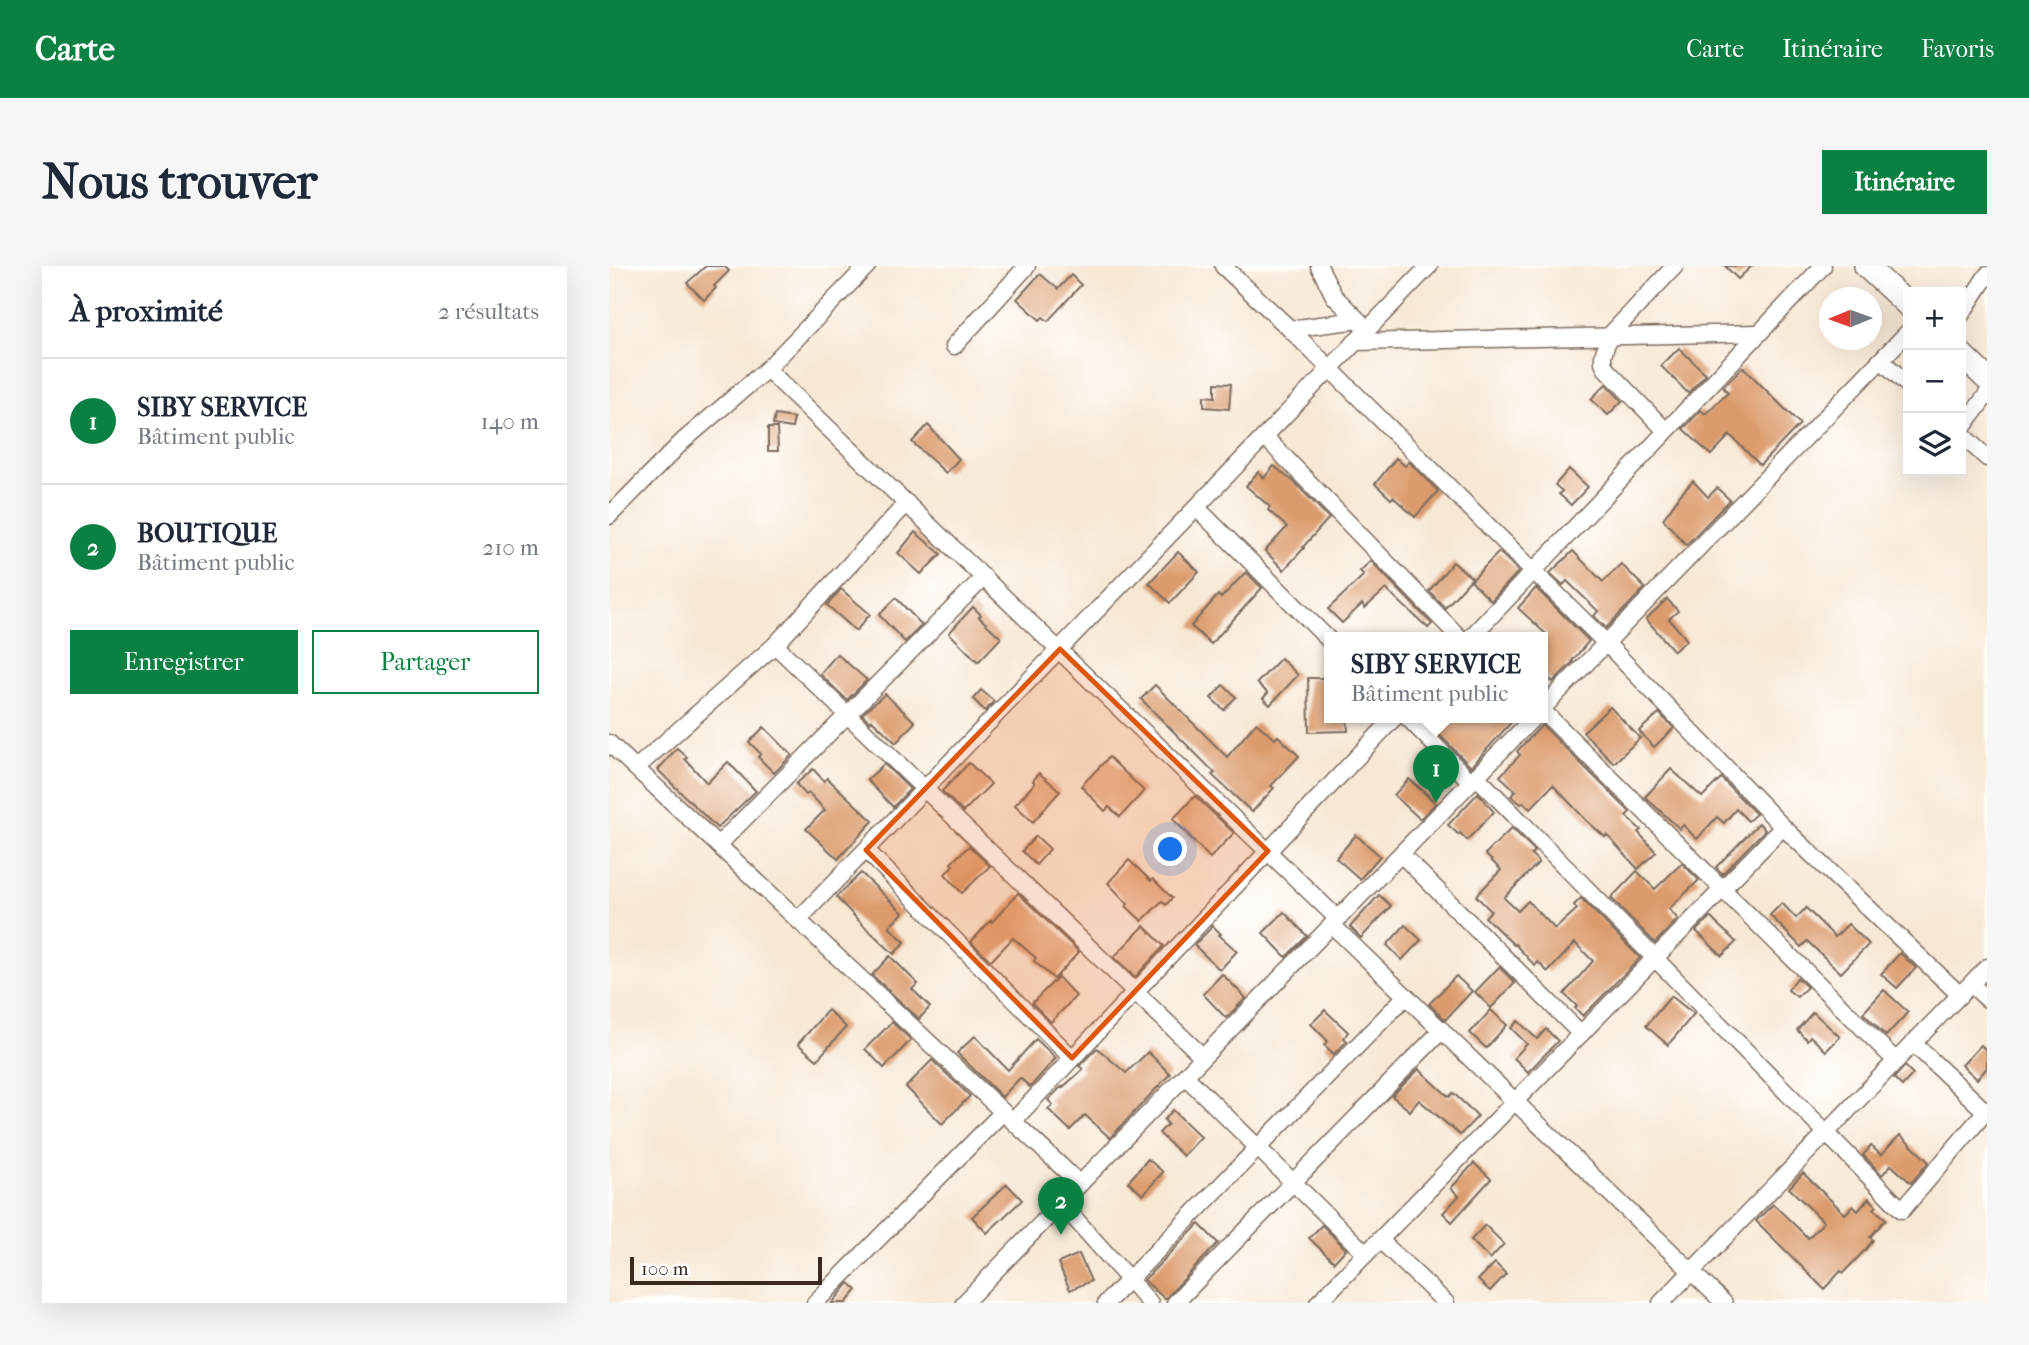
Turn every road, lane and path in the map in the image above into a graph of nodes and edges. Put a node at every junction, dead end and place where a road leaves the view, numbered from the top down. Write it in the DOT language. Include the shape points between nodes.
graph roads {
  1 [pos="867,266"];
  2 [pos="1027,266"];
  3 [pos="1223,266"];
  4 [pos="1318,266"];
  5 [pos="1429,266"];
  6 [pos="1675,266"];
  7 [pos="1823,266"];
  8 [pos="1866,266"];
  9 [pos="1987,275"];
  10 [pos="1903,300"];
  11 [pos="1966,307"];
  12 [pos="1363,324"];
  13 [pos="1290,328"];
  14 [pos="1759,333"];
  15 [pos="1609,336"];
  16 [pos="1903,337"];
  17 [pos="1355,342"];
  18 [pos="954,346"];
  19 [pos="1966,359"];
  20 [pos="1881,360"];
  21 [pos="767,369"];
  22 [pos="1331,369"];
  23 [pos="1987,379"];
  24 [pos="1903,380"];
  25 [pos="1987,394"];
  26 [pos="1966,425"];
  27 [pos="1666,431"];
  28 [pos="1265,437"];
  29 [pos="1966,437"];
  30 [pos="1987,458"];
  31 [pos="907,503"];
  32 [pos="1197,508"];
  33 [pos="609,516"];
  34 [pos="1534,571"];
  35 [pos="984,577"];
  36 [pos="1454,632"];
  37 [pos="1476,632"];
  38 [pos="1324,635"];
  39 [pos="1606,643"];
  40 [pos="775,645"];
  41 [pos="1059,649"];
  42 [pos="1548,704"];
  43 [pos="1548,714"];
  44 [pos="848,715"];
  45 [pos="1389,723"];
  46 [pos="1413,723"];
  47 [pos="1528,723"];
  48 [pos="609,743"];
  49 [pos="636,768"];
  50 [pos="1473,779"];
  51 [pos="925,789"];
  52 [pos="1783,827"];
  53 [pos="718,845"];
  54 [pos="866,850"];
  55 [pos="1268,851"];
  56 [pos="1401,854"];
  57 [pos="1723,889"];
  58 [pos="798,920"];
  59 [pos="1335,922"];
  60 [pos="1655,958"];
  61 [pos="1987,967"];
  62 [pos="1965,990"];
  63 [pos="1135,992"];
  64 [pos="1406,996"];
  65 [pos="1987,999"];
  66 [pos="1442,1030"];
  67 [pos="1581,1034"];
  68 [pos="1913,1043"];
  69 [pos="1203,1057"];
  70 [pos="1072,1058"];
  71 [pos="1896,1061"];
  72 [pos="1185,1076"];
  73 [pos="1515,1101"];
  74 [pos="1986,1111"];
  75 [pos="1008,1117"];
  76 [pos="1826,1133"];
  77 [pos="1258,1148"];
  78 [pos="1293,1182"];
  79 [pos="1080,1184"];
  80 [pos="1061,1203"];
  81 [pos="1380,1240"];
  82 [pos="1366,1254"];
  83 [pos="1691,1272"];
  84 [pos="1129,1280"];
  85 [pos="815,1303"];
  86 [pos="964,1303"];
  87 [pos="1106,1303"];
  88 [pos="1150,1303"];
  89 [pos="1175,1303"];
  90 [pos="1318,1303"];
  91 [pos="1445,1303"];
  92 [pos="1661,1303"];
  93 [pos="1724,1303"];
  1 -- 21 [label="street"];
  2 -- 18 [label="street"];
  3 -- 13 [label="street"];
  4 -- 12 [label="street" via="1334,296"];
  5 -- 12 [label="street"];
  6 -- 15 [label="street"];
  7 -- 14 [label="street"];
  8 -- 10 [label="highway"];
  9 -- 11 [label="street"];
  12 -- 13 [label="street"];
  12 -- 17 [label="street"];
  13 -- 22 [label="street"];
  14 -- 15 [label="street"];
  14 -- 27 [label="street"];
  15 -- 17 [label="street"];
  15 -- 27 [label="street" via="1603,356 1607,369"];
  16 -- 20 [label="street"];
  17 -- 22 [label="street"];
  19 -- 23 [label="highway"];
  20 -- 24 [label="street"];
  20 -- 39 [label="street"];
  21 -- 31 [label="street"];
  21 -- 33 [label="street" via="683,441"];
  22 -- 28 [label="street"];
  22 -- 34 [label="street"];
  25 -- 26 [label="street"];
  27 -- 34 [label="street"];
  28 -- 32 [label="street"];
  28 -- 36 [label="street"];
  29 -- 30 [label="street"];
  31 -- 35 [label="street"];
  31 -- 40 [label="street"];
  32 -- 38 [label="street"];
  32 -- 41 [label="street"];
  34 -- 37 [label="street"];
  34 -- 39 [label="street"];
  35 -- 41 [label="street"];
  35 -- 44 [label="street"];
  39 -- 42 [label="street"];
  39 -- 52 [label="street"];
  40 -- 44 [label="street"];
  40 -- 49 [label="street"];
  41 -- 51 [label="street"];
  41 -- 55 [label="street"];
  43 -- 57 [label="street"];
  44 -- 51 [label="street"];
  44 -- 53 [label="street"];
  45 -- 55 [label="street"];
  46 -- 50 [label="street"];
  47 -- 50 [label="street"];
  48 -- 49 [label="street"];
  49 -- 53 [label="street"];
  50 -- 56 [label="street"];
  50 -- 60 [label="street"];
  51 -- 54 [label="street"];
  51 -- 63 [label="street"];
  52 -- 57 [label="street"];
  52 -- 62 [label="street"];
  53 -- 58 [label="street"];
  54 -- 58 [label="street"];
  54 -- 70 [label="street"];
  55 -- 59 [label="street"];
  55 -- 63 [label="street"];
  56 -- 59 [label="street"];
  56 -- 67 [label="street"];
  57 -- 60 [label="street"];
  57 -- 71 [label="street"];
  58 -- 75 [label="street"];
  59 -- 64 [label="street"];
  59 -- 69 [label="street"];
  60 -- 67 [label="street"];
  60 -- 76 [label="street"];
  61 -- 62 [label="street"];
  62 -- 65 [label="street"];
  62 -- 68 [label="street"];
  63 -- 69 [label="street"];
  63 -- 70 [label="street"];
  64 -- 66 [label="street"];
  64 -- 77 [label="street"];
  66 -- 73 [label="street"];
  66 -- 78 [label="street"];
  67 -- 73 [label="street"];
  68 -- 71 [label="street"];
  68 -- 74 [label="street"];
  69 -- 72 [label="street"];
  70 -- 75 [label="street"];
  71 -- 76 [label="street"];
  72 -- 77 [label="street"];
  72 -- 79 [label="street"];
  73 -- 81 [label="street"];
  73 -- 83 [label="street"];
  74 -- 76 [label="street" via="1902,1210"];
  75 -- 79 [label="street"];
  75 -- 85 [label="street"];
  76 -- 83 [label="street"];
  77 -- 78 [label="street"];
  77 -- 84 [label="street"];
  78 -- 82 [label="street"];
  78 -- 89 [label="street"];
  79 -- 80 [label="street"];
  80 -- 84 [label="street"];
  80 -- 86 [label="street"];
  81 -- 82 [label="street"];
  81 -- 91 [label="street"];
  82 -- 90 [label="street"];
  83 -- 92 [label="street"];
  83 -- 93 [label="street"];
  84 -- 87 [label="street"];
  84 -- 88 [label="street"];
}
